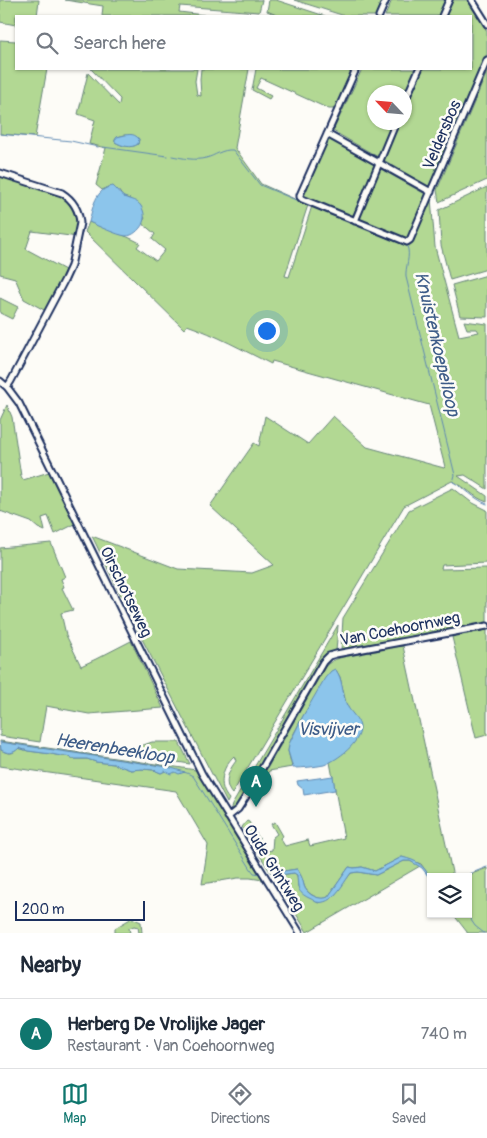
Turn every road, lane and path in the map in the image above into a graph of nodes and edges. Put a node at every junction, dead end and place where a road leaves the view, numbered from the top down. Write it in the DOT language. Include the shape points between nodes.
graph roads {
  1 [pos="386,0"];
  2 [pos="449,0"];
  3 [pos="472,0"];
  4 [pos="379,15"];
  5 [pos="442,15"];
  6 [pos="487,24"];
  7 [pos="487,60"];
  8 [pos="356,70"];
  9 [pos="419,70"];
  10 [pos="412,85"];
  11 [pos="393,130"];
  12 [pos="327,134"];
  13 [pos="379,163"];
  14 [pos="0,173"];
  15 [pos="430,192"];
  16 [pos="355,221"];
  17 [pos="0,381"];
  18 [pos="7,386"];
  19 [pos="487,626"];
  20 [pos="228,817"];
  21 [pos="300,933"];
  1 -- 4 [label="street"];
  2 -- 5 [label="street"];
  3 -- 6 [label="street"];
  7 -- 15 [label="street, Veldersbos"];
  8 -- 12 [label="street, Veldersbos"];
  9 -- 10 [label="street"];
  11 -- 13 [label="street"];
  12 -- 13 [label="street, Veldersbos"];
  12 -- 16 [label="street, Veldersbos" via="300,197"];
  13 -- 15 [label="street, Veldersbos"];
  13 -- 16 [label="street"];
  14 -- 18 [label="street" via="62,193 70,198 80,216 71,266"];
  15 -- 16 [label="street, Veldersbos" via="408,242"];
  17 -- 18 [label="street, Oirschotseweg"];
  18 -- 20 [label="street, Oirschotseweg" via="20,403 202,774"];
  19 -- 20 [label="street, Van Coehoornweg" via="329,656 245,798"];
  20 -- 21 [label="street, Oude Grintweg"];
}
